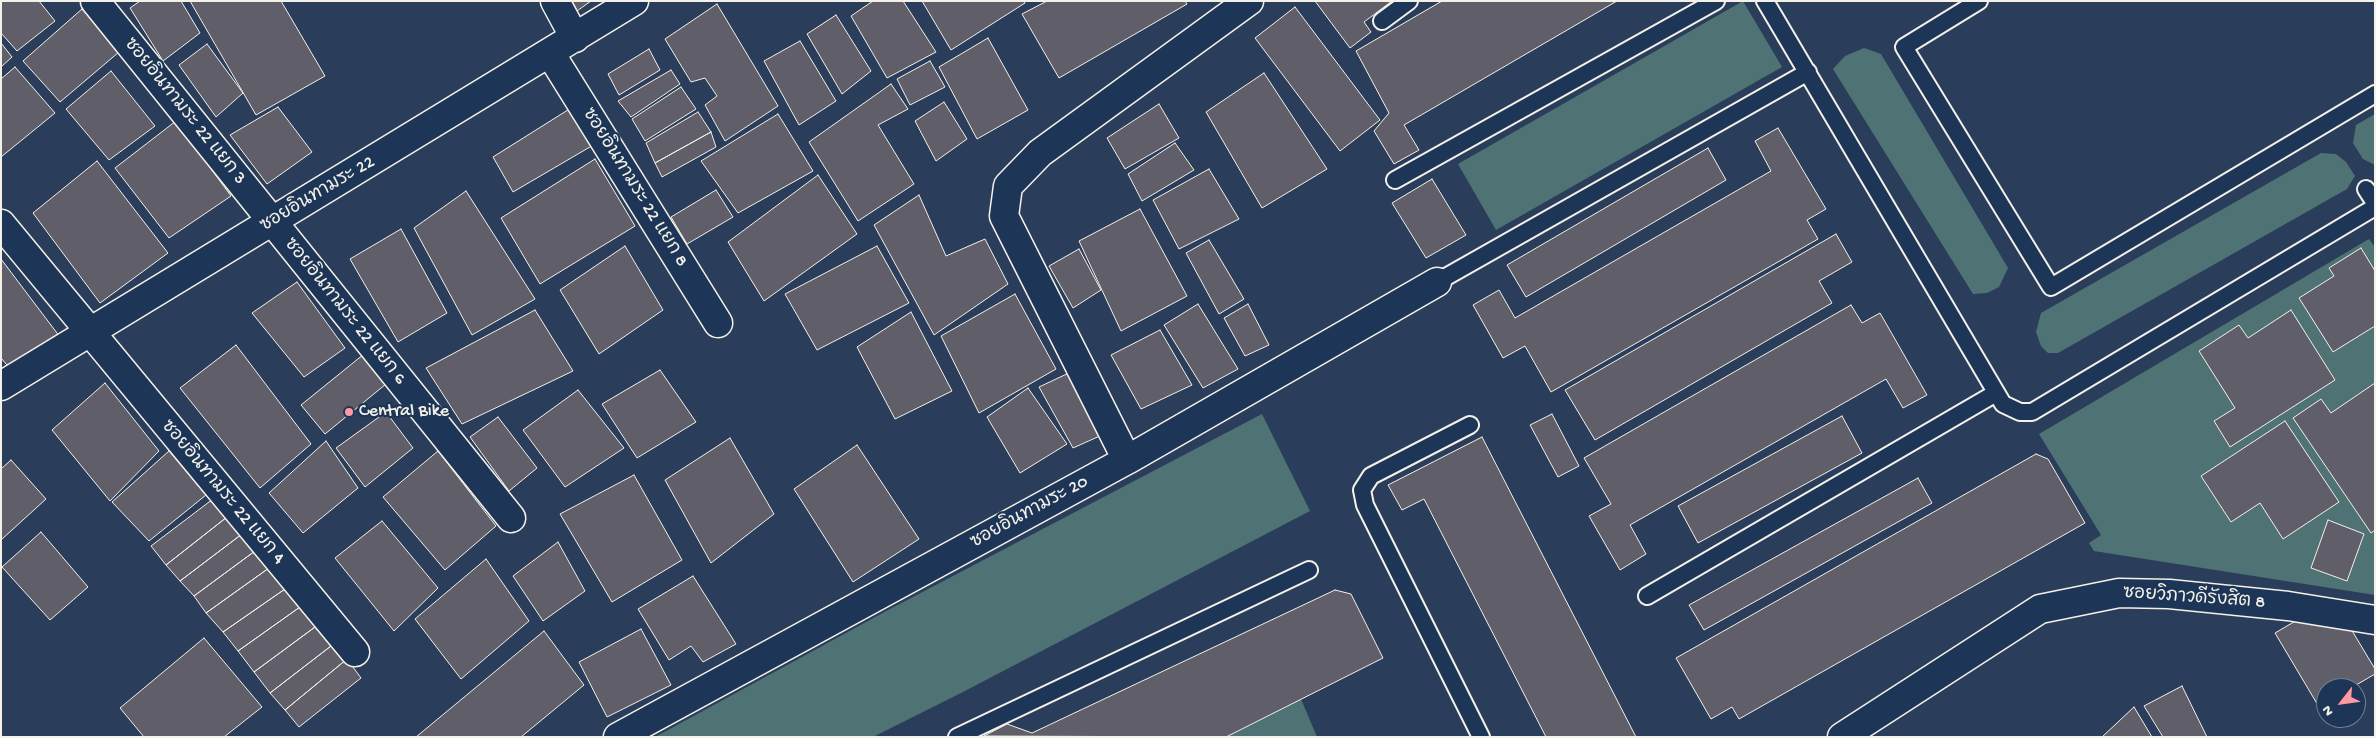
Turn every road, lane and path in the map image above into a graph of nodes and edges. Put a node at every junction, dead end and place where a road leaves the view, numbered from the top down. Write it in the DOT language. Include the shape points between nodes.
graph roads {
  1 [pos="95,1"];
  2 [pos="555,1"];
  3 [pos="634,1"];
  4 [pos="1249,1"];
  5 [pos="1409,1"];
  6 [pos="1716,1"];
  7 [pos="1765,1"];
  8 [pos="1979,1"];
  9 [pos="1382,20"];
  10 [pos="575,38"];
  11 [pos="550,53"];
  12 [pos="1808,72"];
  13 [pos="2375,94"];
  14 [pos="1395,180"];
  15 [pos="2366,189"];
  16 [pos="2375,203"];
  17 [pos="2375,207"];
  18 [pos="272,223"];
  19 [pos="1,224"];
  20 [pos="1438,282"];
  21 [pos="718,323"];
  22 [pos="89,333"];
  23 [pos="1,386"];
  24 [pos="1996,393"];
  25 [pos="1470,425"];
  26 [pos="1127,460"];
  27 [pos="511,518"];
  28 [pos="1310,570"];
  29 [pos="1647,596"];
  30 [pos="2375,620"];
  31 [pos="355,652"];
  32 [pos="618,737"];
  33 [pos="957,737"];
  34 [pos="1480,737"];
  35 [pos="1842,737"];
  1 -- 18 [label="street, ซอยอินทามระ 22 แยก 3"];
  2 -- 10 [label="street"];
  3 -- 10 [label="street, ซอยอินทามระ 22"];
  4 -- 26 [label="street" via="1040,153 1008,186 1004,216"];
  5 -- 9 [label="lane"];
  6 -- 14 [label="lane"];
  7 -- 12 [label="lane"];
  8 -- 13 [label="lane" via="1904,47 2051,287"];
  10 -- 11 [label="street, ซอยอินทามระ 22"];
  11 -- 18 [label="street, ซอยอินทามระ 22"];
  11 -- 21 [label="street, ซอยอินทามระ 22 แยก 8"];
  12 -- 20 [label="lane"];
  12 -- 24 [label="lane"];
  15 -- 16 [label="lane"];
  17 -- 24 [label="lane" via="2032,412 2020,412 2003,404"];
  18 -- 22 [label="street, ซอยอินทามระ 22"];
  18 -- 27 [label="street, ซอยอินทามระ 22 แยก 6"];
  19 -- 22 [label="street, ซอยอินทามระ 22 แยก 4"];
  20 -- 26 [label="street, ซอยอินทามระ 20"];
  22 -- 23 [label="street, ซอยอินทามระ 22"];
  22 -- 31 [label="street, ซอยอินทามระ 22 แยก 4"];
  24 -- 29 [label="lane"];
  25 -- 34 [label="lane" via="1372,476 1362,490 1366,505"];
  26 -- 32 [label="street, ซอยอินทามระ 20"];
  28 -- 33 [label="lane"];
  30 -- 35 [label="street, ซอยวิภาวดีรังสิต 8" via="2288,606 2169,594 2119,593 2040,609"];
}
